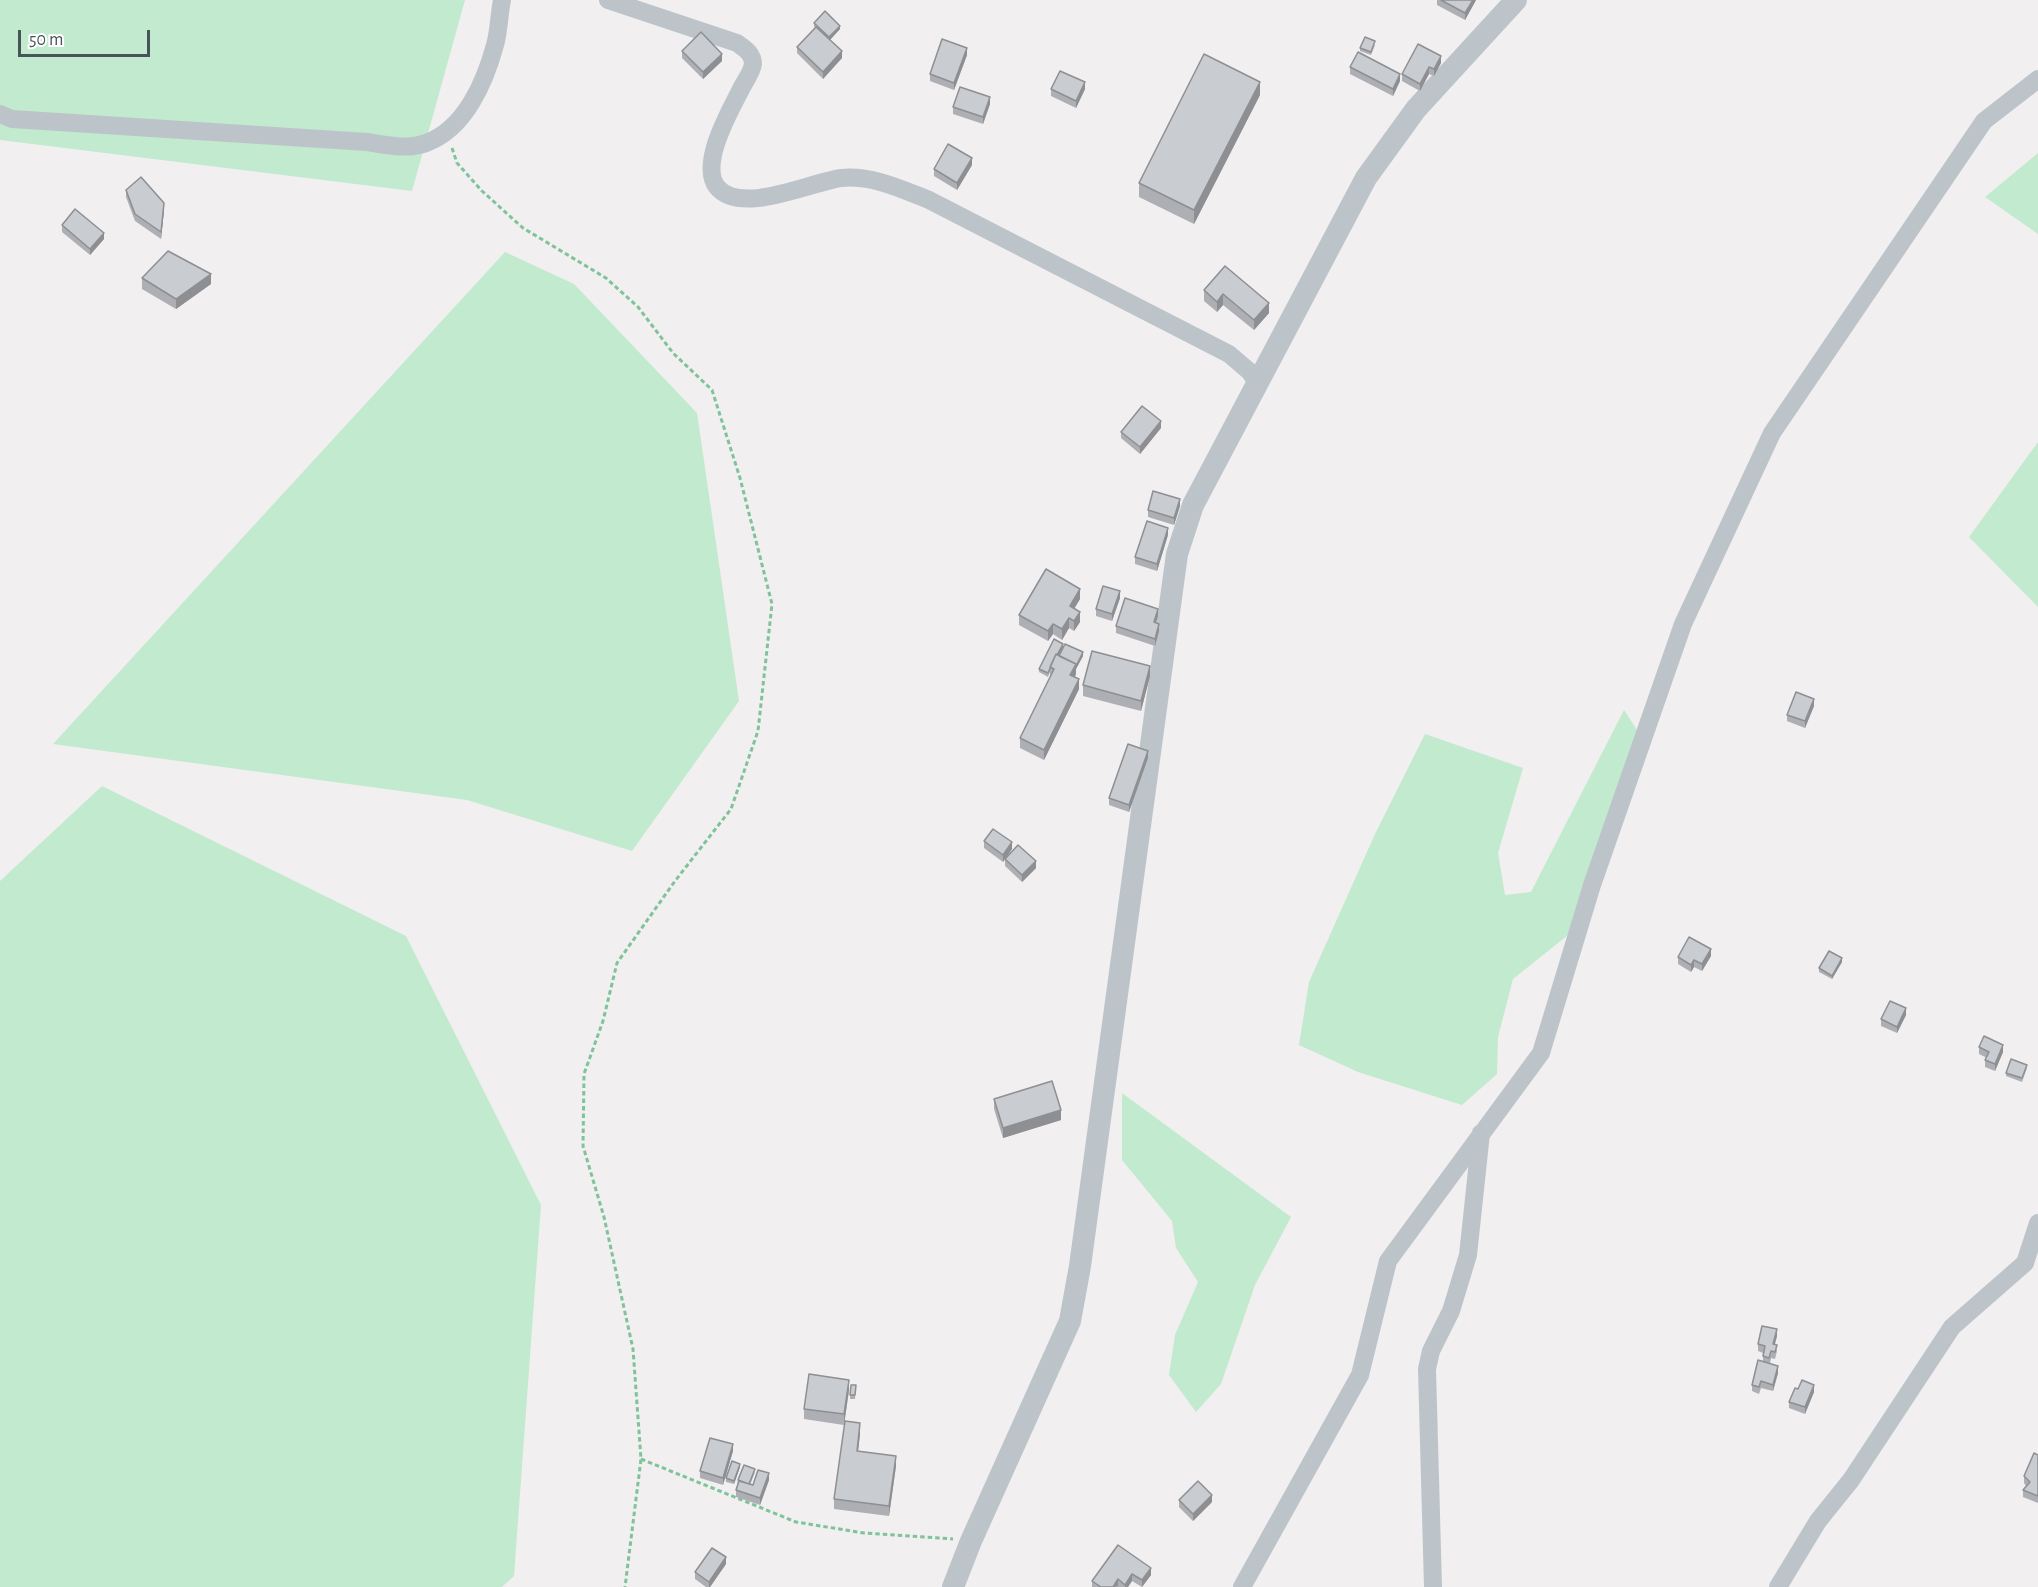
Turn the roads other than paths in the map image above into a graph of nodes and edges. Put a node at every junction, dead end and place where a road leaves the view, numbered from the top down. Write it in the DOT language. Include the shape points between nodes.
graph roads {
  1 [pos="502,0"];
  2 [pos="608,0"];
  3 [pos="1516,0"];
  4 [pos="2038,79"];
  5 [pos="0,114"];
  6 [pos="1258,384"];
  7 [pos="1481,1131"];
  8 [pos="2038,1223"];
  9 [pos="953,1587"];
  10 [pos="1242,1587"];
  11 [pos="1433,1587"];
  12 [pos="1778,1587"];
  1 -- 5 [label="street" via="495,44 466,111 447,132 425,144 396,146 86,125 12,119"];
  2 -- 6 [label="street" via="737,43 749,52 753,64 713,153 717,187 727,194 764,198 842,178 881,181 929,200 1229,354"];
  3 -- 6 [label="street" via="1416,109 1366,178"];
  4 -- 7 [label="street" via="1984,121 1772,433 1683,624 1540,1053"];
  6 -- 9 [label="street" via="1192,505 1177,554 1070,1321"];
  7 -- 10 [label="street" via="1388,1261 1360,1375"];
  7 -- 11 [label="street" via="1468,1256 1427,1369"];
  8 -- 12 [label="street" via="2025,1263 1952,1327 1851,1480 1818,1521"];
}
